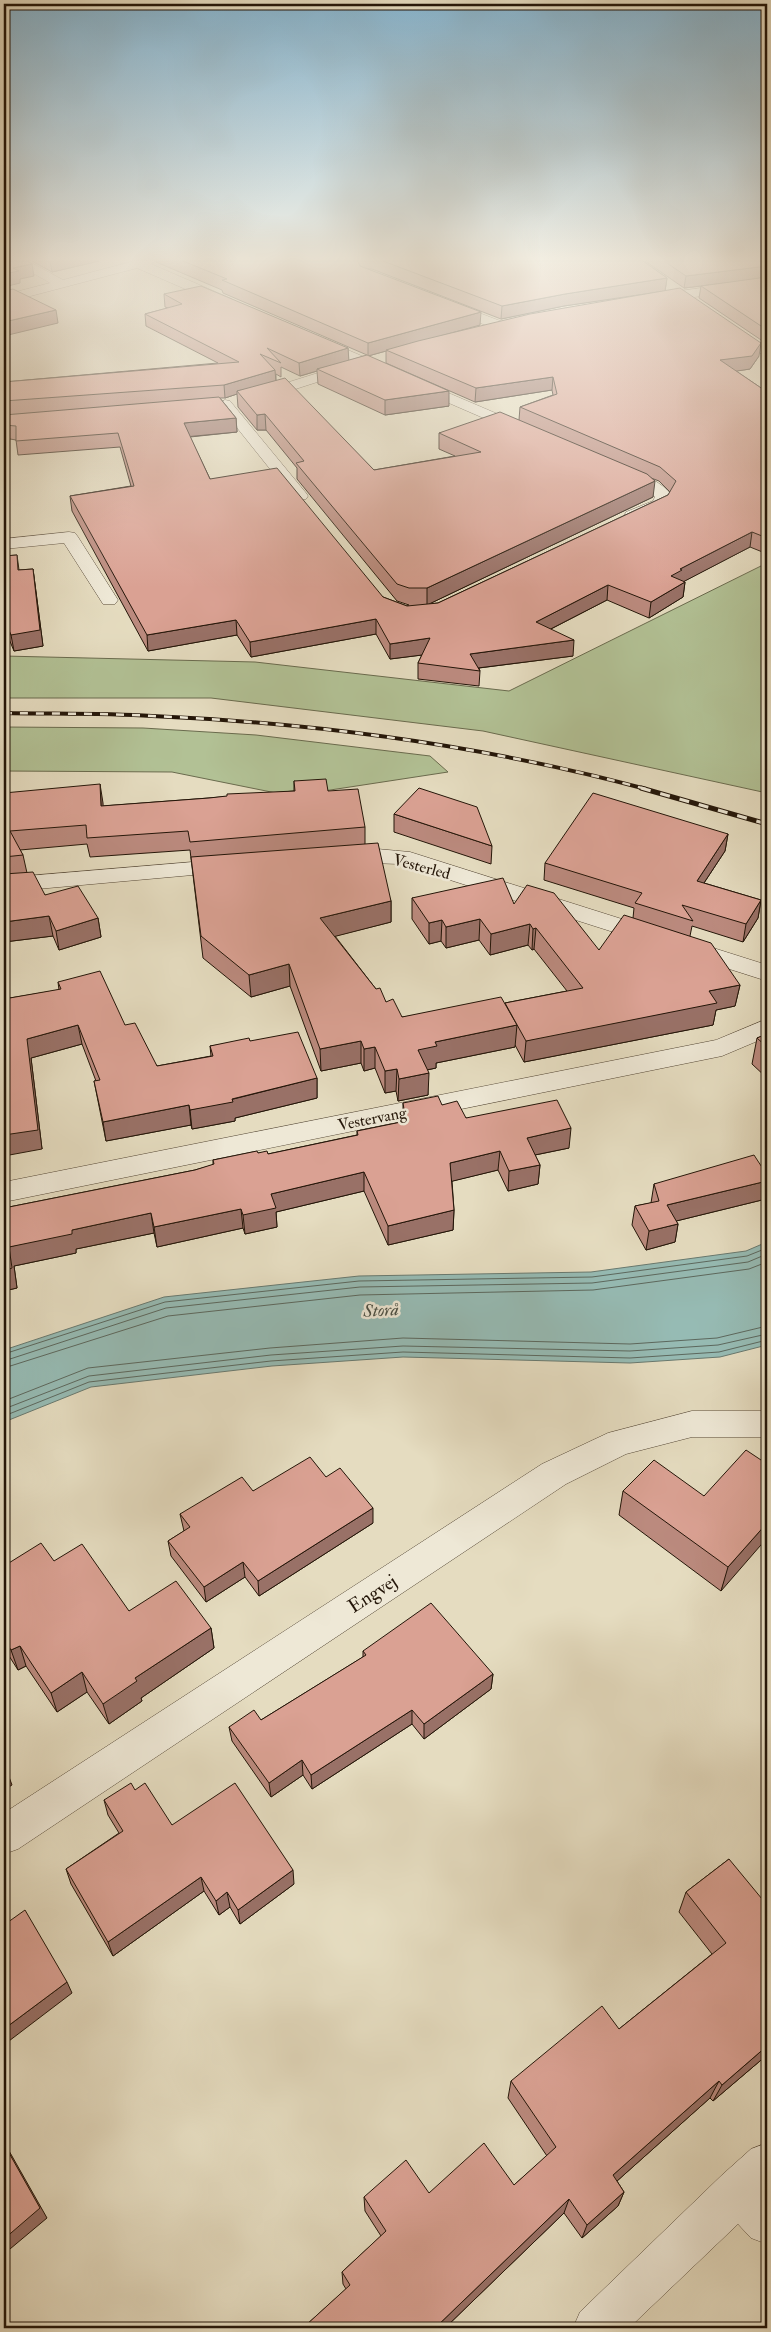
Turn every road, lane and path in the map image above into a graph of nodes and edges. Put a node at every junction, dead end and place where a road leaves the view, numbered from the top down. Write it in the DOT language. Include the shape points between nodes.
graph roads {
  1 [pos="341,370"];
  2 [pos="384,370"];
  3 [pos="536,436"];
  4 [pos="607,467"];
  5 [pos="309,507"];
  6 [pos="615,525"];
  7 [pos="4,544"];
  8 [pos="109,600"];
  9 [pos="327,858"];
  10 [pos="248,865"];
  11 [pos="4,885"];
  12 [pos="767,973"];
  13 [pos="767,1027"];
  14 [pos="4,1192"];
  15 [pos="767,1424"];
  16 [pos="4,1835"];
  17 [pos="752,2178"];
  18 [pos="767,2222"];
  19 [pos="596,2328"];
  1 -- 5 [label="street" via="220,405"];
  2 -- 3 [label="street"];
  4 -- 6 [label="street" via="652,486 664,496 659,504"];
  7 -- 8 [label="street" via="69,537"];
  9 -- 12 [label="street, Vesterled" via="402,857"];
  10 -- 11 [label="street"];
  13 -- 14 [label="street, Vestervang" via="722,1047"];
  15 -- 16 [label="street, Engvej" via="692,1424 619,1442 554,1474"];
  17 -- 18 [label="street"];
  17 -- 19 [label="street"];
}
